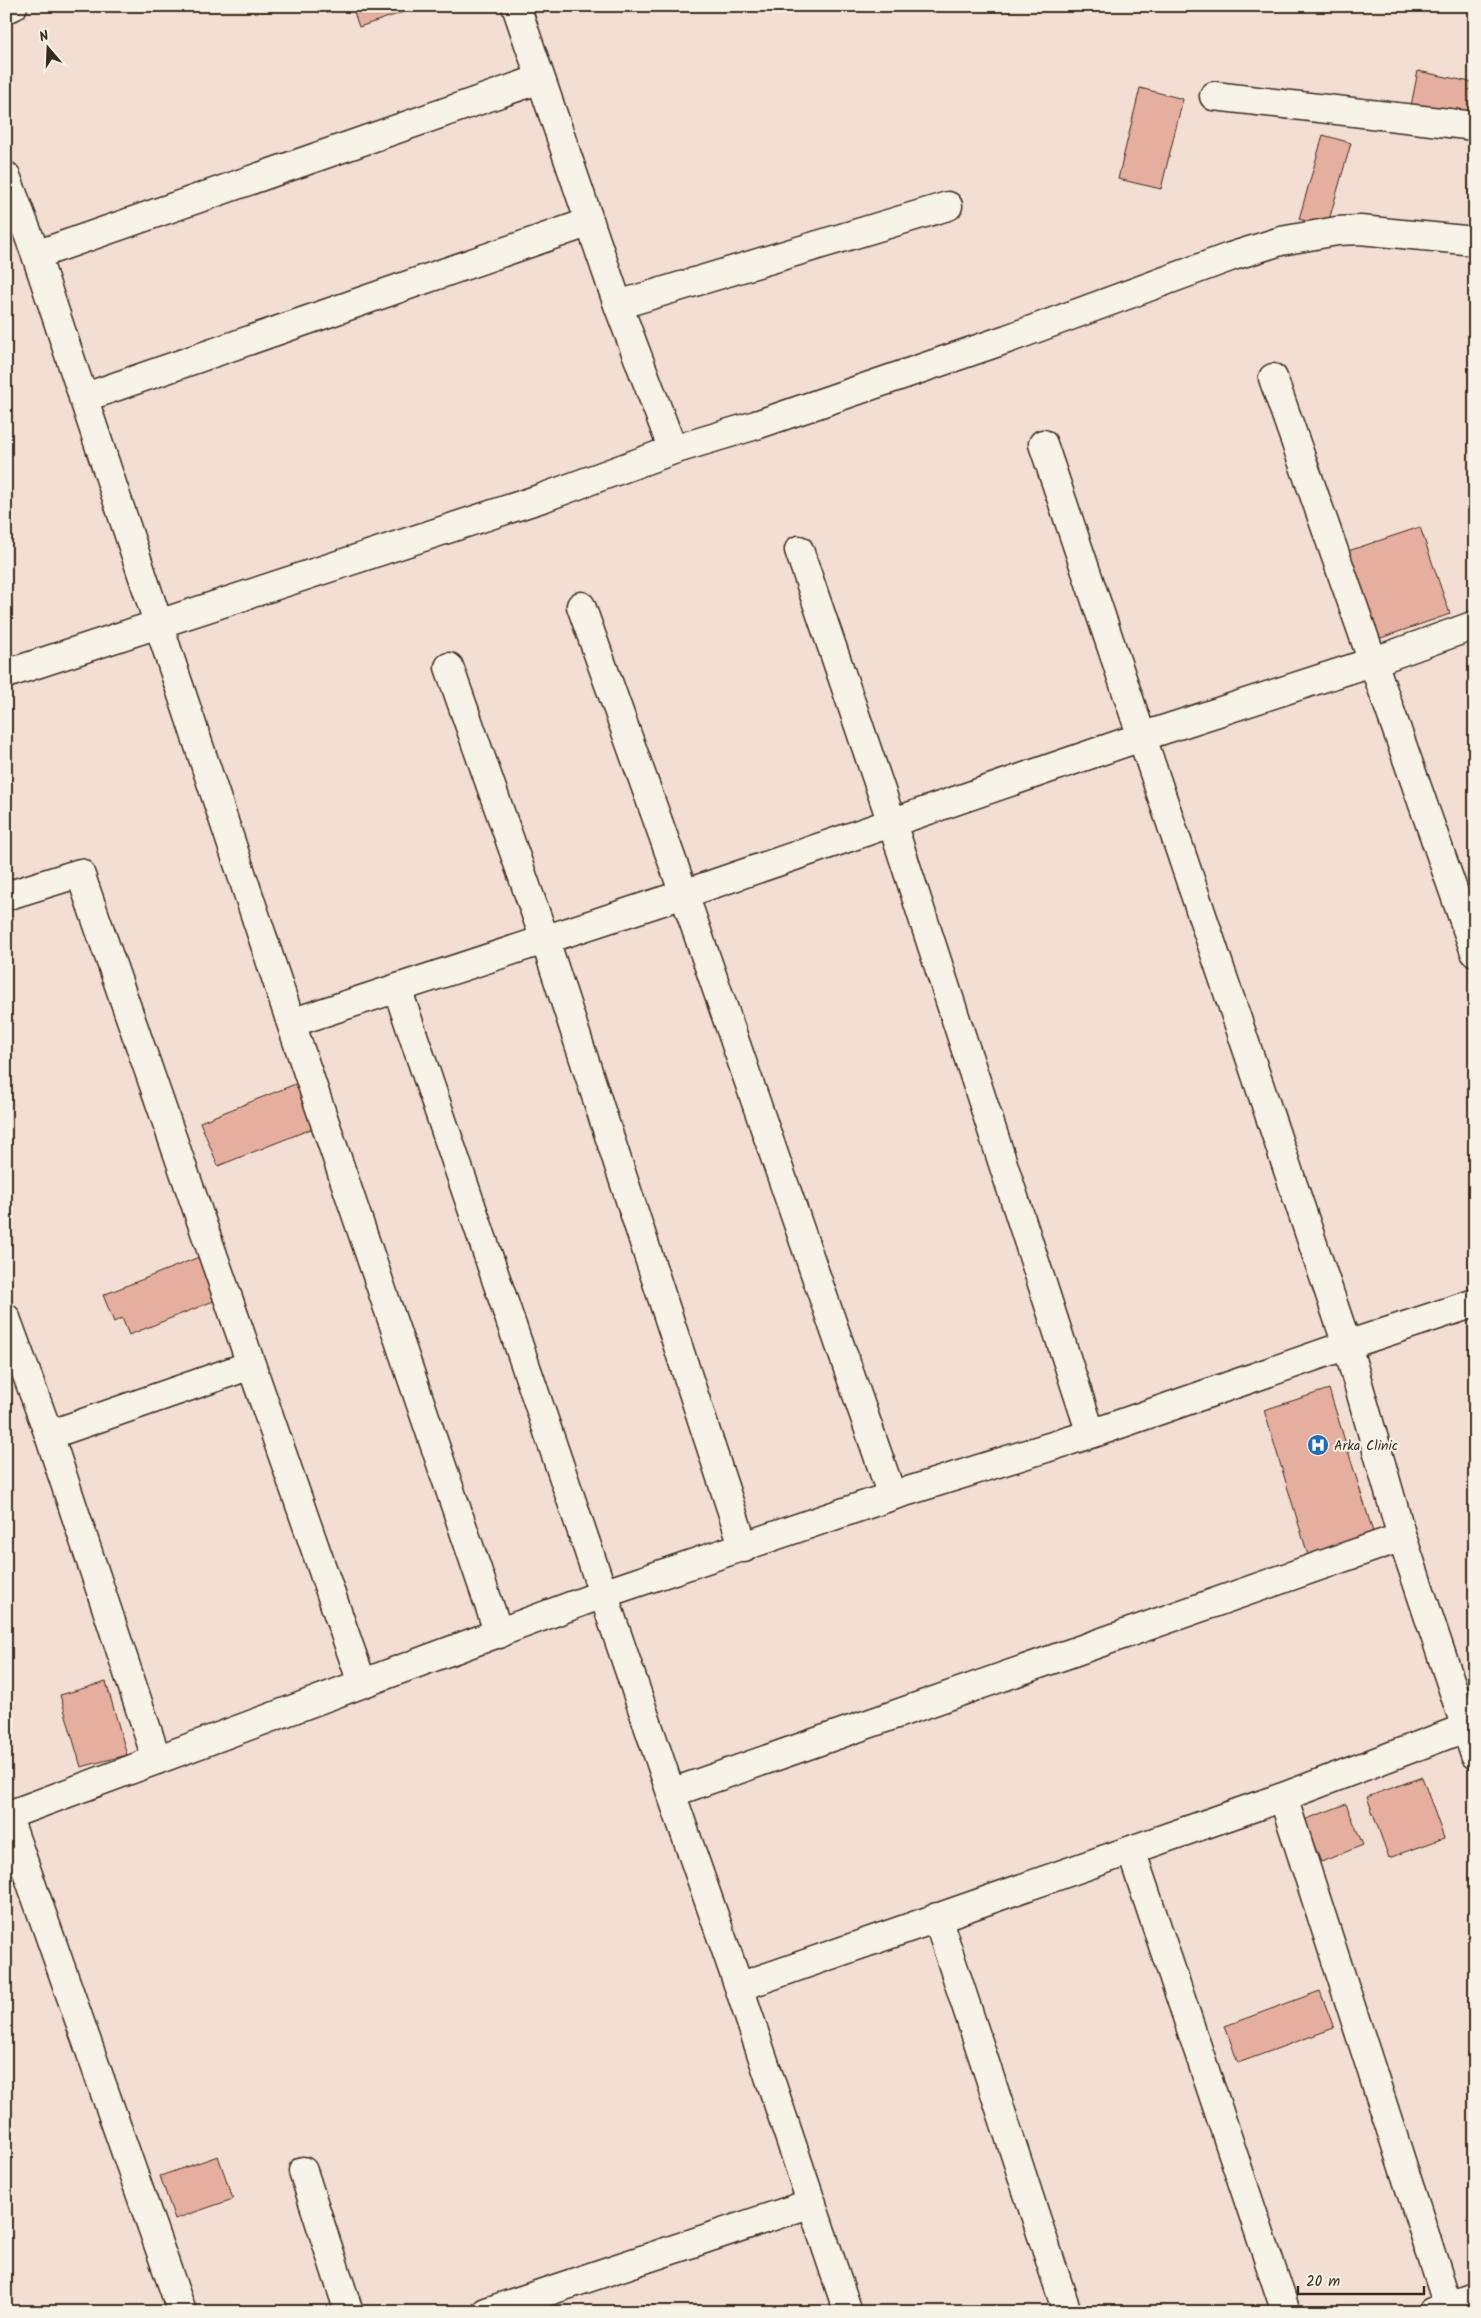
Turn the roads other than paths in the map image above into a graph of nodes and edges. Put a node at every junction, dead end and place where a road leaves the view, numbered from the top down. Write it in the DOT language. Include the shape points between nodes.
graph roads {
  1 [pos="13,6"];
  2 [pos="516,6"];
  3 [pos="6,9"];
  4 [pos="540,79"];
  5 [pos="1214,96"];
  6 [pos="1475,126"];
  7 [pos="6,176"];
  8 [pos="948,206"];
  9 [pos="590,222"];
  10 [pos="1475,242"];
  11 [pos="36,255"];
  12 [pos="618,305"];
  13 [pos="1273,378"];
  14 [pos="83,398"];
  15 [pos="1042,444"];
  16 [pos="673,450"];
  17 [pos="799,550"];
  18 [pos="581,606"];
  19 [pos="158,623"];
  20 [pos="1475,625"];
  21 [pos="1372,662"];
  22 [pos="449,667"];
  23 [pos="6,674"];
  24 [pos="1141,737"];
  25 [pos="892,823"];
  26 [pos="684,894"];
  27 [pos="6,896"];
  28 [pos="545,940"];
  29 [pos="1475,952"];
  30 [pos="397,988"];
  31 [pos="292,1023"];
  32 [pos="1475,1304"];
  33 [pos="6,1318"];
  34 [pos="1347,1345"];
  35 [pos="251,1365"];
  36 [pos="1091,1434"];
  37 [pos="48,1435"];
  38 [pos="892,1496"];
  39 [pos="1402,1537"];
  40 [pos="744,1548"];
  41 [pos="603,1594"];
  42 [pos="500,1634"];
  43 [pos="362,1683"];
  44 [pos="1465,1728"];
  45 [pos="1475,1755"];
  46 [pos="157,1760"];
  47 [pos="671,1794"];
  48 [pos="1283,1797"];
  49 [pos="7,1814"];
  50 [pos="1131,1850"];
  51 [pos="937,1917"];
  52 [pos="739,1987"];
  53 [pos="303,2171"];
  54 [pos="812,2203"];
  55 [pos="1475,2296"];
  56 [pos="1443,2310"];
  57 [pos="182,2312"];
  58 [pos="349,2312"];
  59 [pos="486,2312"];
  60 [pos="848,2312"];
  61 [pos="1067,2312"];
  62 [pos="1286,2312"];
  1 -- 3 [label="street"];
  2 -- 4 [label="street"];
  4 -- 9 [label="street"];
  4 -- 11 [label="street"];
  5 -- 6 [label="street"];
  7 -- 11 [label="street"];
  8 -- 12 [label="street"];
  9 -- 12 [label="street"];
  9 -- 14 [label="street"];
  10 -- 16 [label="street" via="1360,230 1281,241 812,406"];
  11 -- 14 [label="street"];
  12 -- 16 [label="street"];
  13 -- 21 [label="street"];
  14 -- 19 [label="street"];
  15 -- 24 [label="street"];
  16 -- 19 [label="street" via="542,498"];
  17 -- 25 [label="street"];
  18 -- 26 [label="street"];
  19 -- 23 [label="street"];
  19 -- 31 [label="street"];
  20 -- 21 [label="street"];
  21 -- 24 [label="street"];
  21 -- 29 [label="street"];
  22 -- 28 [label="street"];
  24 -- 25 [label="street"];
  24 -- 34 [label="street"];
  25 -- 26 [label="street"];
  25 -- 36 [label="street"];
  26 -- 28 [label="street"];
  26 -- 38 [label="street"];
  27 -- 35 [label="street" via="80,873"];
  28 -- 30 [label="street"];
  28 -- 40 [label="street"];
  30 -- 31 [label="street"];
  30 -- 41 [label="street"];
  31 -- 42 [label="street"];
  32 -- 34 [label="street"];
  33 -- 37 [label="street"];
  34 -- 36 [label="street"];
  34 -- 39 [label="street"];
  35 -- 37 [label="street"];
  35 -- 43 [label="street"];
  36 -- 38 [label="street"];
  37 -- 46 [label="street"];
  38 -- 40 [label="street"];
  39 -- 44 [label="street"];
  39 -- 47 [label="street"];
  40 -- 41 [label="street"];
  41 -- 42 [label="street"];
  41 -- 47 [label="street"];
  42 -- 43 [label="street"];
  43 -- 46 [label="street"];
  44 -- 45 [label="street"];
  44 -- 48 [label="street"];
  46 -- 49 [label="street"];
  47 -- 52 [label="street"];
  48 -- 50 [label="street"];
  48 -- 56 [label="street"];
  49 -- 57 [label="street"];
  50 -- 51 [label="street"];
  50 -- 62 [label="street"];
  51 -- 52 [label="street"];
  51 -- 61 [label="street"];
  52 -- 54 [label="street"];
  53 -- 58 [label="street"];
  54 -- 59 [label="street"];
  54 -- 60 [label="street"];
  55 -- 56 [label="street"];
}
